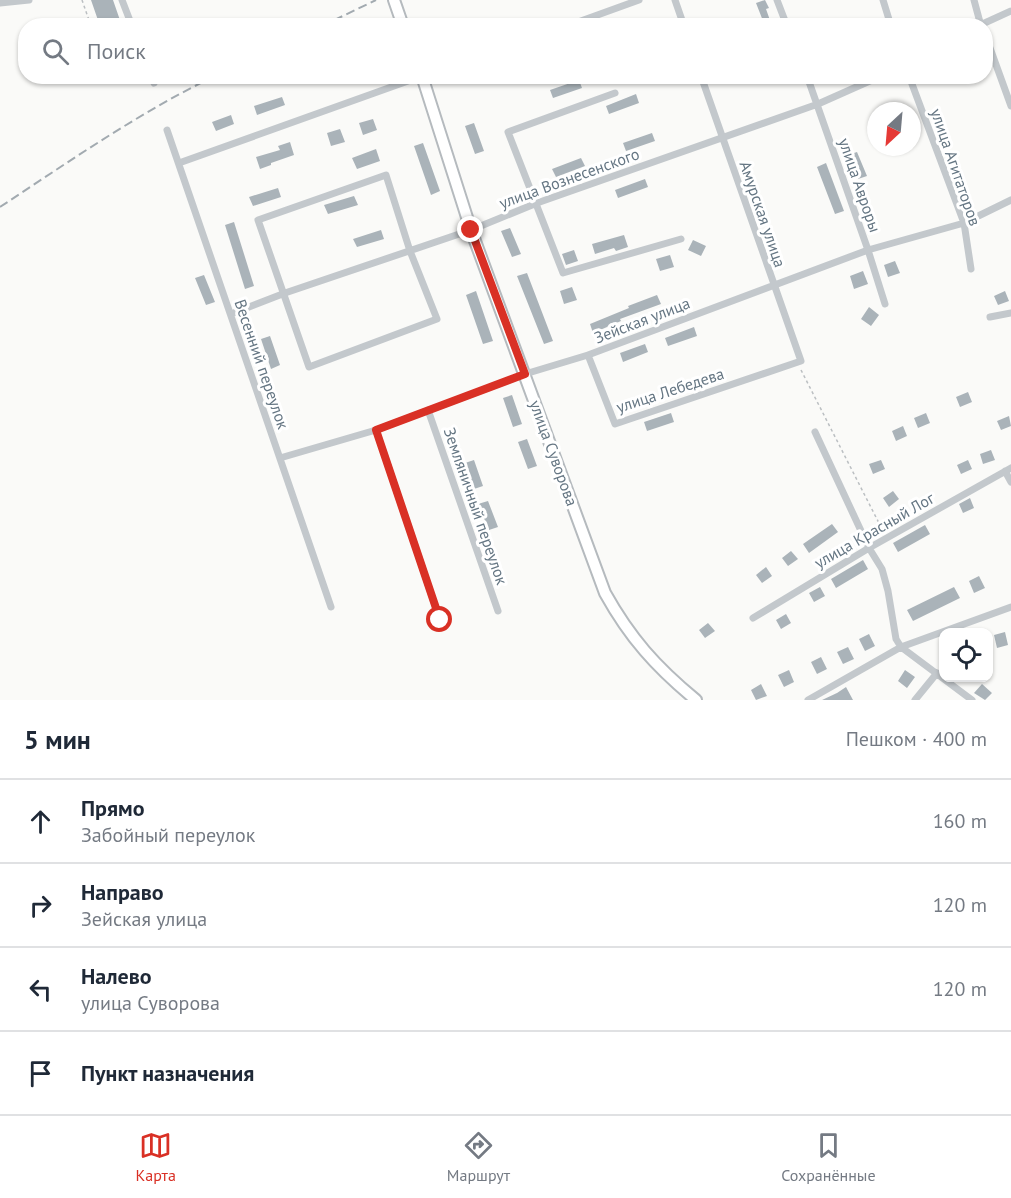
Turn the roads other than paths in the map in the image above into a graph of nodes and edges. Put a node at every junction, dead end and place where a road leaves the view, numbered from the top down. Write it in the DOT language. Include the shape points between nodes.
graph roads {
  1 [pos="29,0"];
  2 [pos="122,0"];
  3 [pos="394,0"];
  4 [pos="639,0"];
  5 [pos="675,0"];
  6 [pos="777,0"];
  7 [pos="882,0"];
  8 [pos="974,0"];
  9 [pos="0,3"];
  10 [pos="1011,11"];
  11 [pos="129,18"];
  12 [pos="401,18"];
  13 [pos="589,18"];
  14 [pos="681,18"];
  15 [pos="784,18"];
  16 [pos="888,18"];
  17 [pos="978,18"];
  18 [pos="993,19"];
  19 [pos="993,56"];
  20 [pos="402,84"];
  21 [pos="424,84"];
  22 [pos="704,84"];
  23 [pos="810,84"];
  24 [pos="863,84"];
  25 [pos="912,84"];
  26 [pos="615,93"];
  27 [pos="818,104"];
  28 [pos="1011,106"];
  29 [pos="167,130"];
  30 [pos="722,137"];
  31 [pos="179,163"];
  32 [pos="1011,200"];
  33 [pos="537,203"];
  34 [pos="964,223"];
  35 [pos="471,230"];
  36 [pos="681,239"];
  37 [pos="868,250"];
  38 [pos="410,251"];
  39 [pos="971,268"];
  40 [pos="774,285"];
  41 [pos="285,293"];
  42 [pos="885,304"];
  43 [pos="1011,313"];
  44 [pos="231,315"];
  45 [pos="990,317"];
  46 [pos="588,355"];
  47 [pos="801,361"];
  48 [pos="525,374"];
  49 [pos="428,410"];
  50 [pos="376,430"];
  51 [pos="815,432"];
  52 [pos="280,458"];
  53 [pos="1008,470"];
  54 [pos="1011,482"];
  55 [pos="869,548"];
  56 [pos="331,607"];
  57 [pos="1011,607"];
  58 [pos="498,611"];
  59 [pos="753,618"];
  60 [pos="440,620"];
  61 [pos="901,647"];
  62 [pos="937,673"];
  63 [pos="696,700"];
  64 [pos="808,700"];
  65 [pos="915,700"];
  66 [pos="972,700"];
  1 -- 9 [label="street"];
  2 -- 11 [label="street"];
  3 -- 12 [label="main road"];
  4 -- 13 [label="street"];
  5 -- 14 [label="street"];
  6 -- 15 [label="street"];
  7 -- 16 [label="street"];
  8 -- 17 [label="street"];
  10 -- 18 [label="street"];
  19 -- 28 [label="street"];
  20 -- 31 [label="street"];
  21 -- 35 [label="main road, улица Суворова"];
  22 -- 30 [label="street, Амурская улица"];
  23 -- 27 [label="street, улица Авроры"];
  24 -- 27 [label="street, улица Вознесенского"];
  25 -- 34 [label="street, улица Агитаторов"];
  26 -- 33 [label="street" via="508,132"];
  27 -- 30 [label="street, улица Вознесенского"];
  27 -- 37 [label="street, улица Авроры"];
  29 -- 31 [label="street, Весенний переулок"];
  30 -- 33 [label="street, улица Вознесенского"];
  30 -- 40 [label="street, Амурская улица"];
  31 -- 44 [label="street, Весенний переулок"];
  32 -- 34 [label="street, Зейская улица"];
  33 -- 35 [label="street, улица Вознесенского"];
  33 -- 36 [label="street" via="563,273"];
  34 -- 37 [label="street, Зейская улица"];
  34 -- 39 [label="street, улица Агитаторов"];
  35 -- 38 [label="street, улица Вознесенского"];
  35 -- 48 [label="main road, улица Суворова"];
  37 -- 40 [label="street, Зейская улица"];
  37 -- 42 [label="street, улица Авроры"];
  38 -- 41 [label="street, улица Вознесенского"];
  38 -- 41 [label="street" via="437,318 309,367"];
  38 -- 41 [label="street" via="386,175 258,220"];
  40 -- 46 [label="street, Зейская улица"];
  40 -- 47 [label="street, Амурская улица"];
  41 -- 44 [label="street, улица Вознесенского"];
  43 -- 45 [label="street"];
  44 -- 52 [label="street, Весенний переулок"];
  46 -- 47 [label="street, улица Лебедева" via="615,424"];
  46 -- 48 [label="street, Зейская улица"];
  48 -- 49 [label="street, Зейская улица"];
  48 -- 63 [label="main road, улица Суворова" via="605,593 645,653"];
  49 -- 50 [label="street, Зейская улица"];
  49 -- 58 [label="street, Земляничный переулок"];
  50 -- 52 [label="street, Зейская улица"];
  50 -- 60 [label="street"];
  51 -- 55 [label="street"];
  52 -- 56 [label="street, Весенний переулок"];
  53 -- 54 [label="street"];
  53 -- 55 [label="street, улица Красный Лог"];
  55 -- 59 [label="street, улица Красный Лог"];
  55 -- 61 [label="street" via="882,569"];
  57 -- 61 [label="street"];
  61 -- 62 [label="street"];
  61 -- 64 [label="street"];
  62 -- 65 [label="street"];
  62 -- 66 [label="street"];
}
